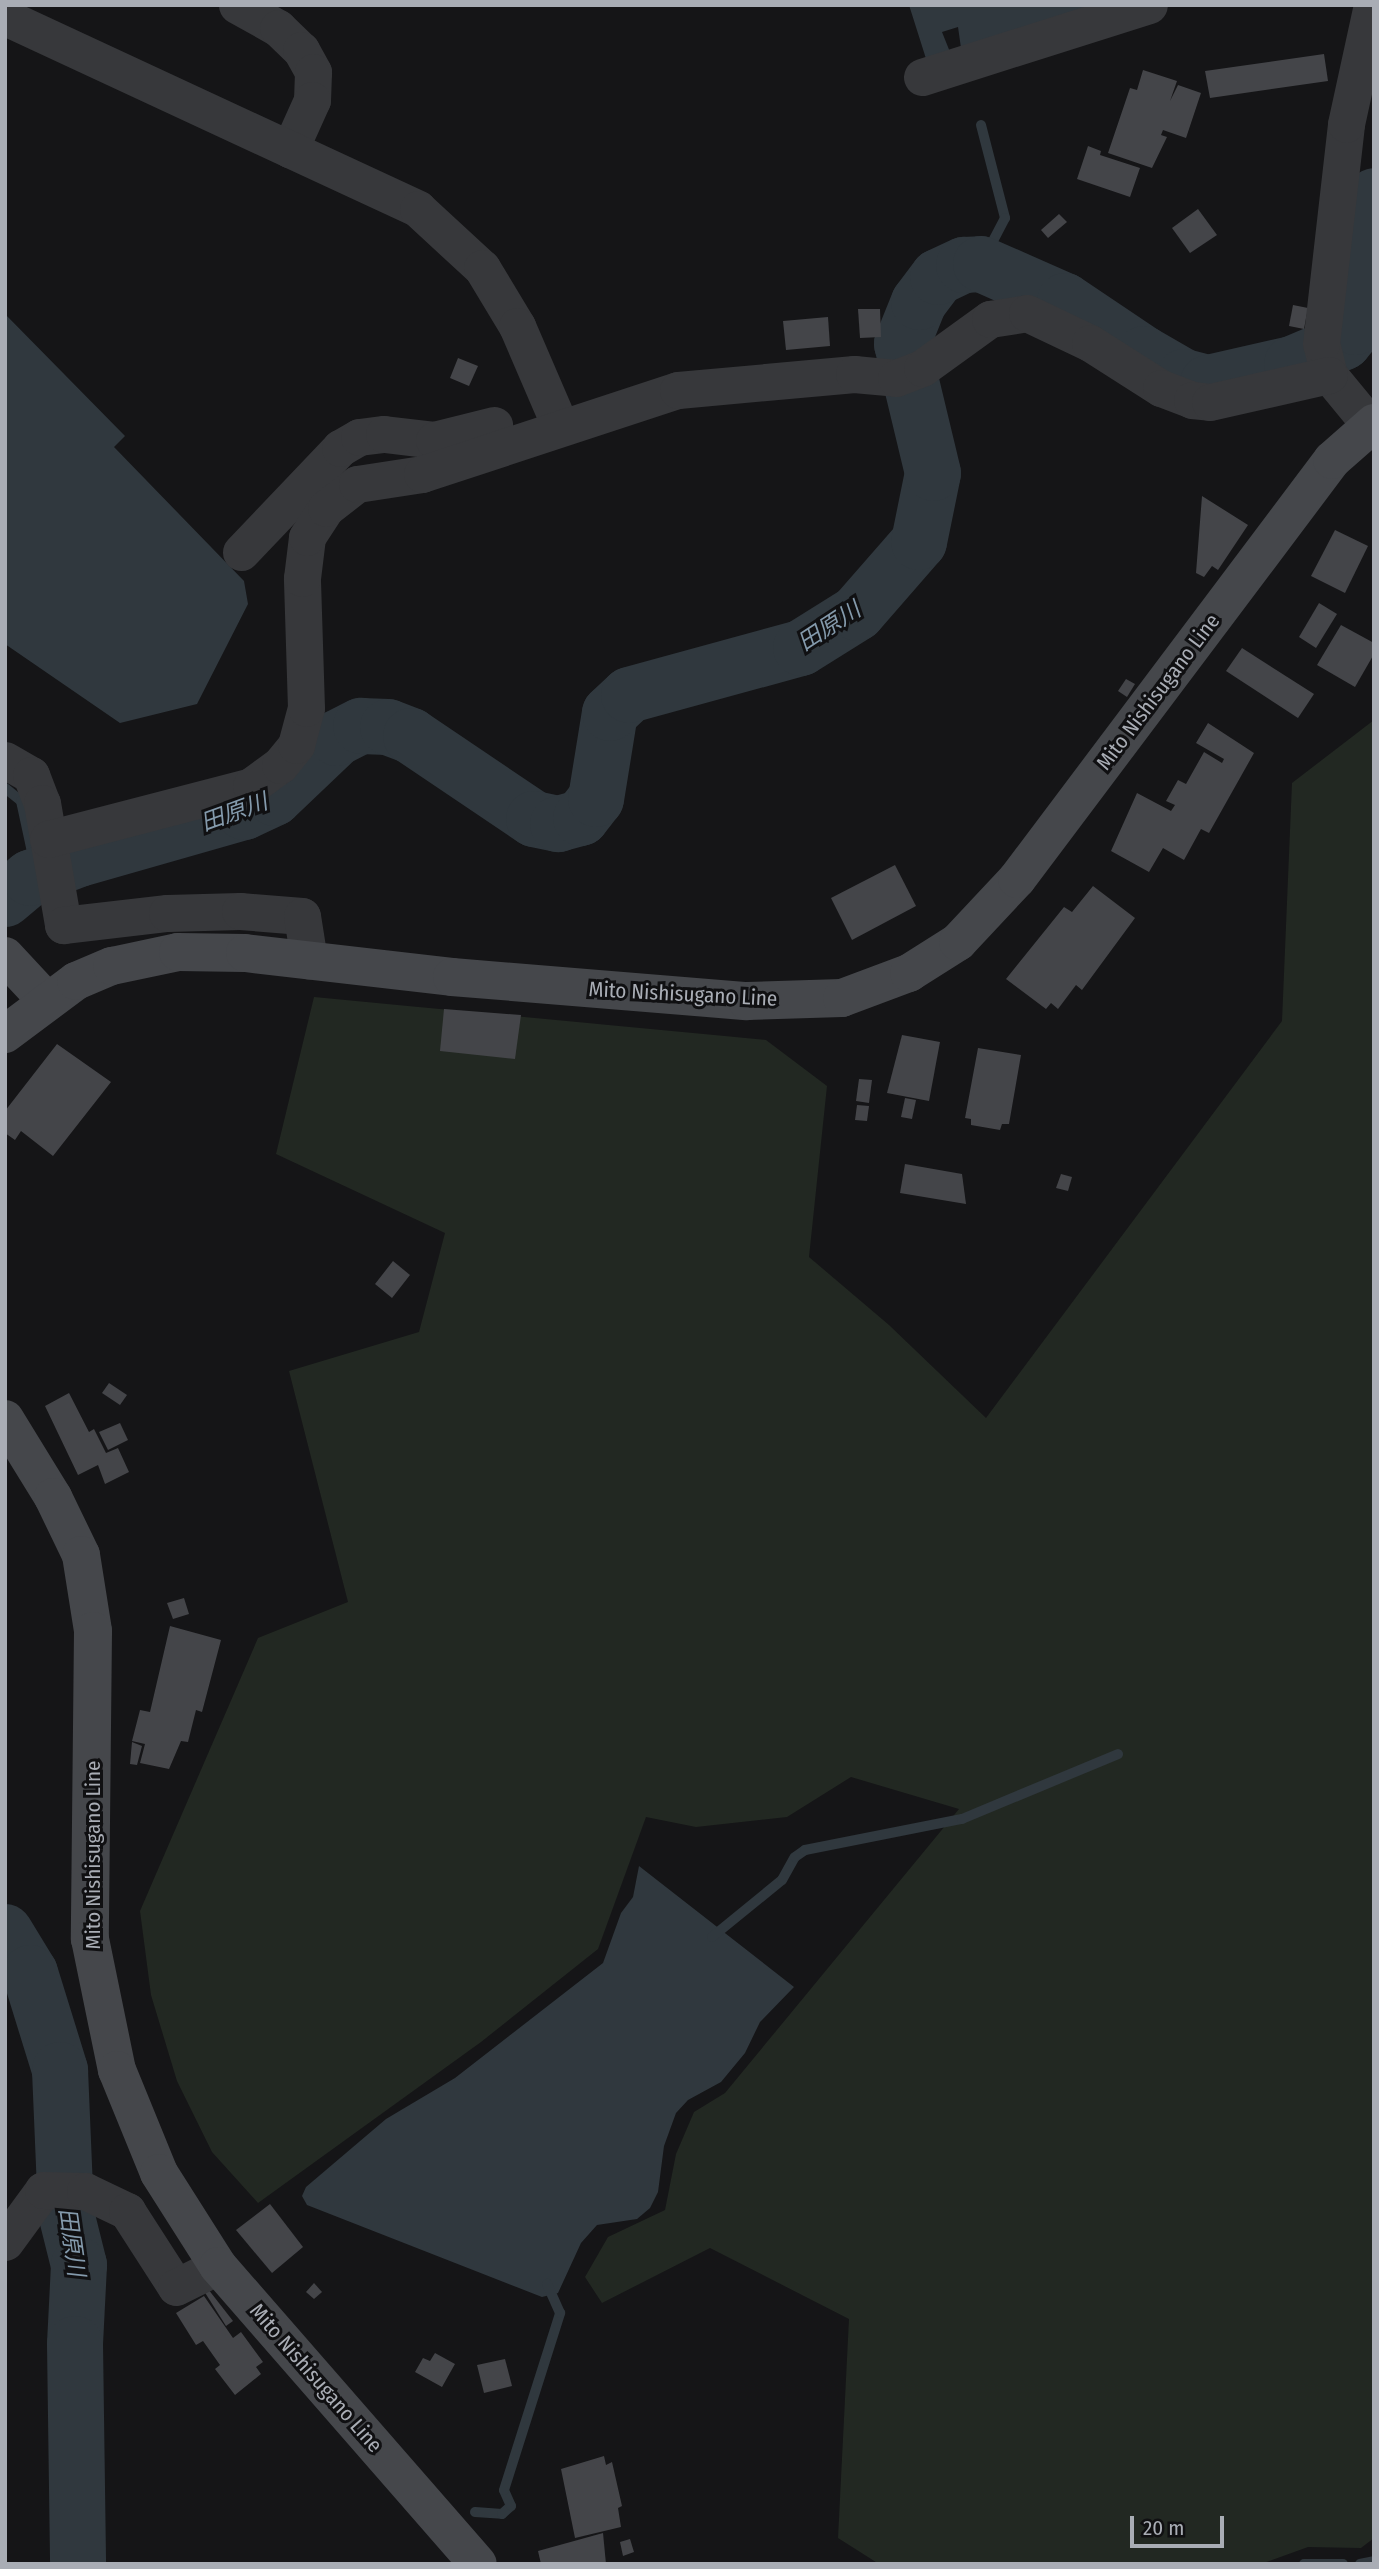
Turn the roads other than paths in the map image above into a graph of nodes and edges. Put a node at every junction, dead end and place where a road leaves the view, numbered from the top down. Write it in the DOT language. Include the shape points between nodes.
graph roads {
  1 [pos="237,5"];
  2 [pos="1149,5"];
  3 [pos="1372,5"];
  4 [pos="5,17"];
  5 [pos="922,77"];
  6 [pos="290,149"];
  7 [pos="1324,361"];
  8 [pos="555,416"];
  9 [pos="1372,425"];
  10 [pos="241,552"];
  11 [pos="5,760"];
  12 [pos="51,856"];
  13 [pos="5,956"];
  14 [pos="309,960"];
  15 [pos="46,1000"];
  16 [pos="5,1034"];
  17 [pos="5,1419"];
  18 [pos="5,2242"];
  19 [pos="218,2266"];
  20 [pos="478,2564"];
  1 -- 6 [label="street" via="278,28 301,50 313,72 312,100"];
  2 -- 5 [label="street"];
  3 -- 7 [label="street" via="1346,124"];
  4 -- 6 [label="street"];
  6 -- 8 [label="street" via="418,209 482,268 517,326"];
  7 -- 8 [label="street" via="1210,402 1192,400 1161,388 1090,343 1027,313 990,319 909,373 678,390"];
  7 -- 9 [label="street"];
  8 -- 10 [label="street" via="456,438 359,437 340,449"];
  8 -- 12 [label="street" via="422,474 357,484 326,508 307,537 302,578 306,708 296,745 280,765 251,786"];
  9 -- 14 [label="main road, Mito Nishisugano Line" via="1332,460 1017,879 958,942 909,973 842,998 747,1001 452,977"];
  11 -- 12 [label="street" via="31,775"];
  12 -- 14 [label="street" via="64,925 167,913 240,911 302,916"];
  13 -- 15 [label="main road"];
  14 -- 15 [label="main road, Mito Nishisugano Line" via="214,951 167,954 112,966"];
  15 -- 16 [label="main road, Mito Nishisugano Line"];
  17 -- 19 [label="main road, Mito Nishisugano Line" via="53,1497 81,1555 93,1631 90,1939 100,2004 117,2070 159,2173"];
  18 -- 19 [label="street" via="43,2190 85,2191 127,2211 176,2287"];
  19 -- 20 [label="main road, Mito Nishisugano Line"];
}
